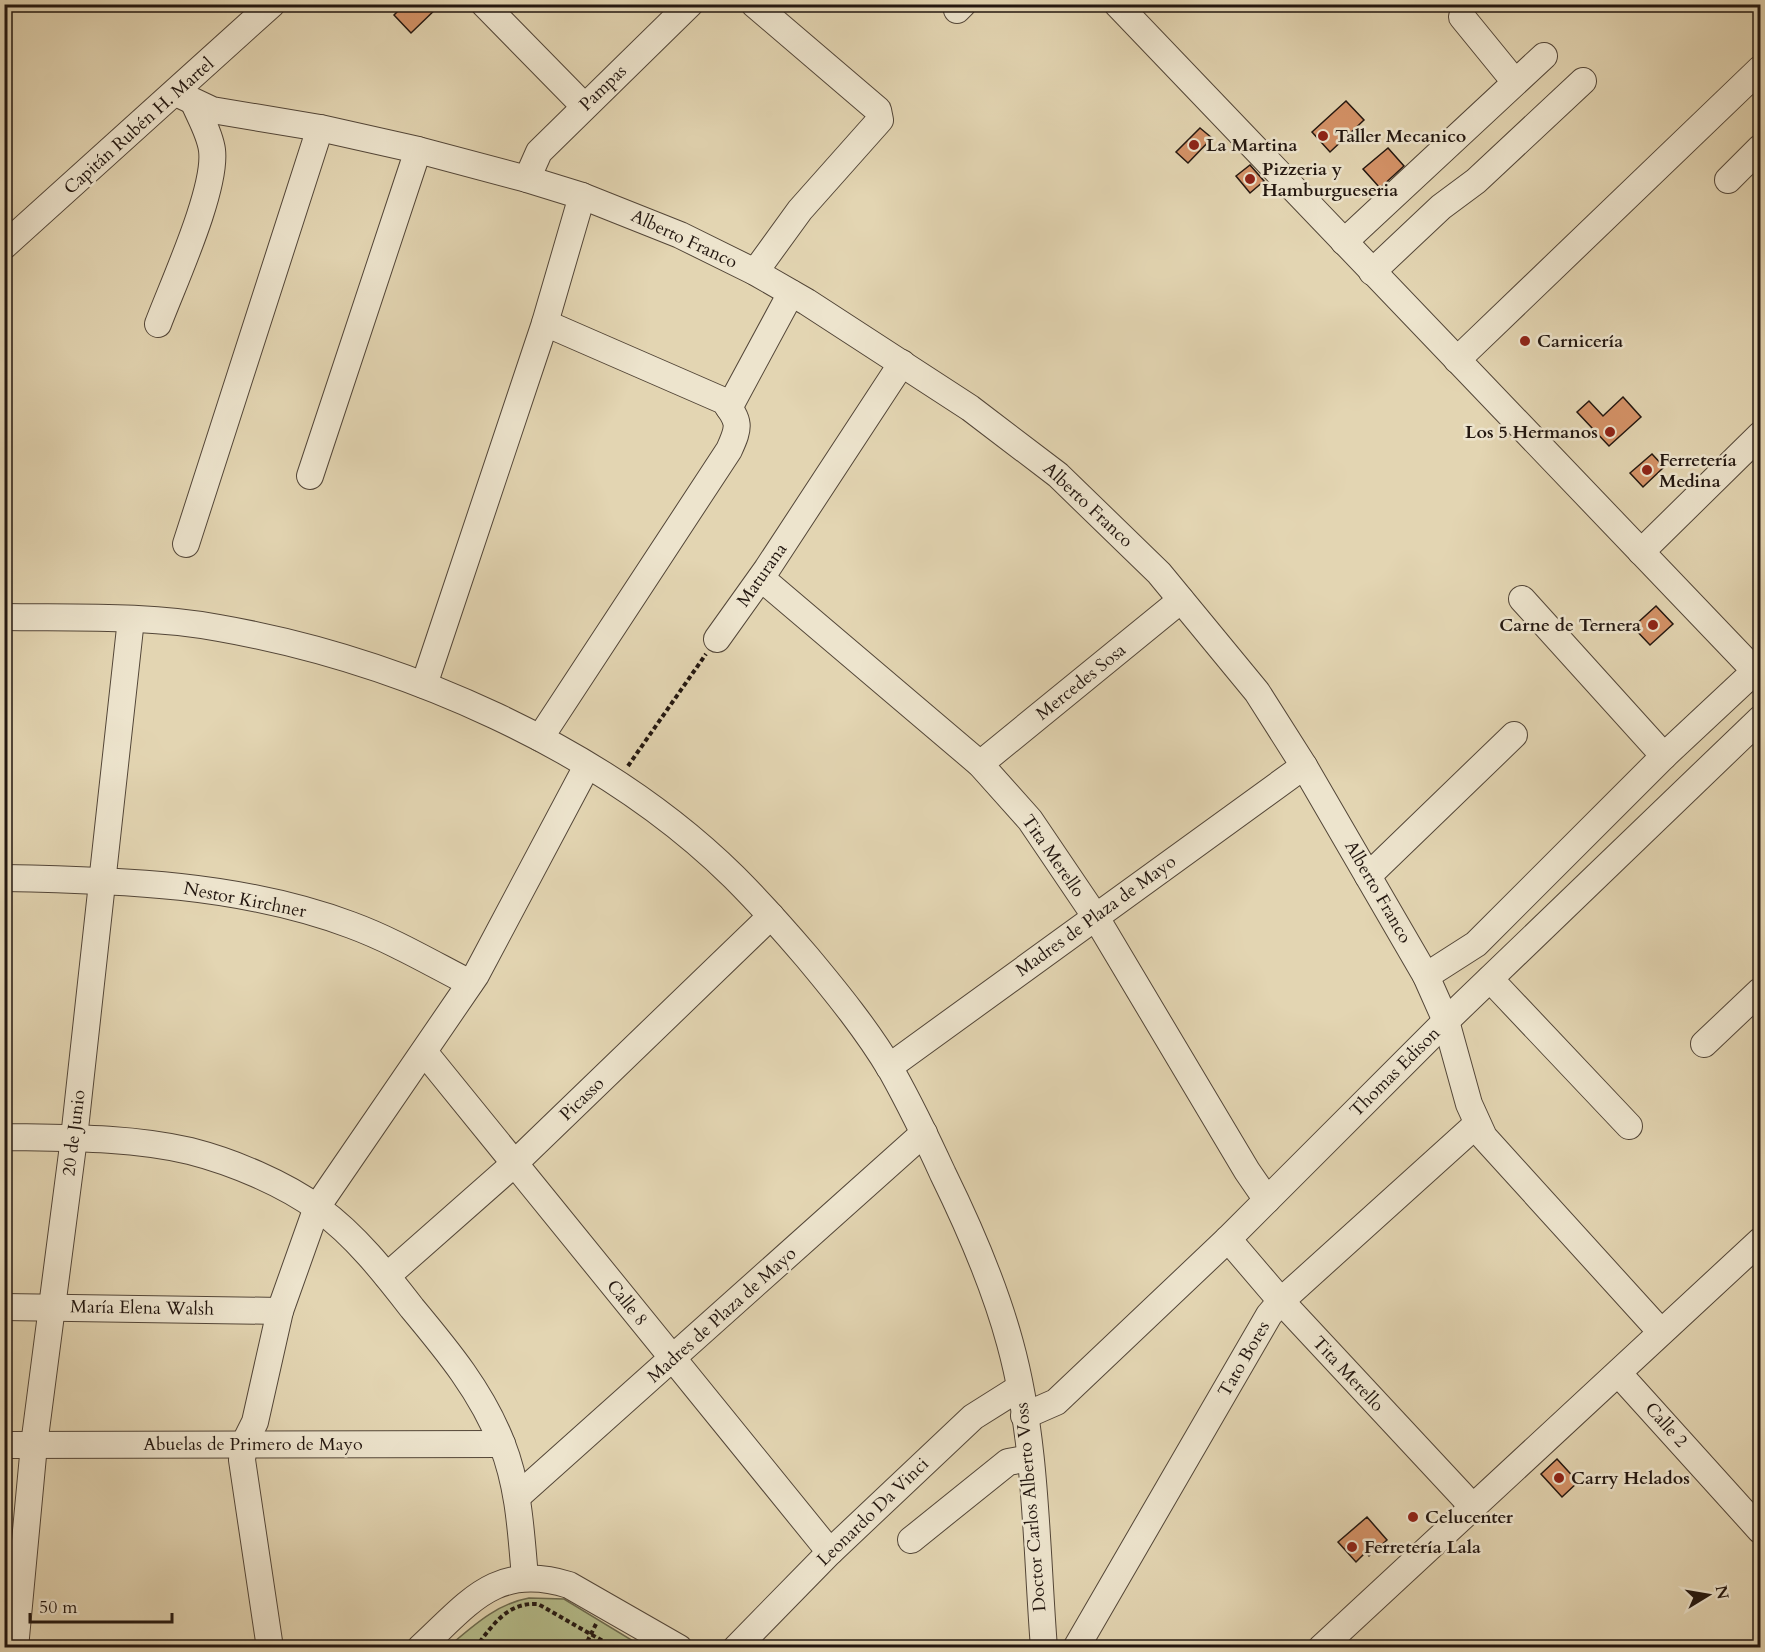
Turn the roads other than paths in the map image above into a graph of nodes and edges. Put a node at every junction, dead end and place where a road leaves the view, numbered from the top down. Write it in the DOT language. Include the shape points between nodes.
graph roads {
  1 [pos="272,4"];
  2 [pos="484,4"];
  3 [pos="690,4"];
  4 [pos="754,4"];
  5 [pos="1118,4"];
  6 [pos="1462,17"];
  7 [pos="1544,56"];
  8 [pos="1761,69"];
  9 [pos="1583,81"];
  10 [pos="1515,82"];
  11 [pos="185,98"];
  12 [pos="584,106"];
  13 [pos="320,128"];
  14 [pos="1761,148"];
  15 [pos="418,150"];
  16 [pos="527,179"];
  17 [pos="1728,180"];
  18 [pos="582,196"];
  19 [pos="1344,242"];
  20 [pos="4,246"];
  21 [pos="755,272"];
  22 [pos="1372,272"];
  23 [pos="791,293"];
  24 [pos="545,323"];
  25 [pos="158,324"];
  26 [pos="1457,360"];
  27 [pos="902,363"];
  28 [pos="729,408"];
  29 [pos="1761,435"];
  30 [pos="310,476"];
  31 [pos="186,544"];
  32 [pos="1641,552"];
  33 [pos="761,578"];
  34 [pos="1522,599"];
  35 [pos="1181,600"];
  36 [pos="4,617"];
  37 [pos="132,618"];
  38 [pos="717,639"];
  39 [pos="1758,673"];
  40 [pos="424,685"];
  41 [pos="1761,719"];
  42 [pos="1514,735"];
  43 [pos="540,738"];
  44 [pos="1664,756"];
  45 [pos="980,764"];
  46 [pos="587,766"];
  47 [pos="1304,766"];
  48 [pos="1368,876"];
  49 [pos="4,878"];
  50 [pos="103,880"];
  51 [pos="771,916"];
  52 [pos="1095,916"];
  53 [pos="1426,976"];
  54 [pos="1490,979"];
  55 [pos="470,983"];
  56 [pos="1761,991"];
  57 [pos="1446,1021"];
  58 [pos="1704,1044"];
  59 [pos="425,1053"];
  60 [pos="889,1067"];
  61 [pos="1477,1124"];
  62 [pos="1629,1126"];
  63 [pos="924,1133"];
  64 [pos="4,1137"];
  65 [pos="74,1138"];
  66 [pos="514,1164"];
  67 [pos="1267,1200"];
  68 [pos="317,1207"];
  69 [pos="1228,1239"];
  70 [pos="1761,1241"];
  71 [pos="387,1276"];
  72 [pos="1281,1301"];
  73 [pos="50,1306"];
  74 [pos="4,1307"];
  75 [pos="280,1311"];
  76 [pos="1661,1332"];
  77 [pos="673,1359"];
  78 [pos="1619,1374"];
  79 [pos="1019,1388"];
  80 [pos="1024,1416"];
  81 [pos="244,1444"];
  82 [pos="502,1444"];
  83 [pos="4,1445"];
  84 [pos="34,1445"];
  85 [pos="1030,1458"];
  86 [pos="518,1496"];
  87 [pos="1472,1506"];
  88 [pos="1761,1530"];
  89 [pos="911,1540"];
  90 [pos="830,1552"];
  91 [pos="525,1578"];
  92 [pos="15,1647"];
  93 [pos="270,1647"];
  94 [pos="420,1647"];
  95 [pos="679,1647"];
  96 [pos="736,1647"];
  97 [pos="1044,1647"];
  98 [pos="1076,1647"];
  99 [pos="1321,1647"];
  1 -- 11 [label="street, Capitán Rubén H. Martel"];
  2 -- 12 [label="street"];
  3 -- 12 [label="street, Pampas"];
  4 -- 21 [label="street" via="878,110 880,120 800,210"];
  5 -- 19 [label="street"];
  6 -- 10 [label="street"];
  7 -- 10 [label="street"];
  8 -- 26 [label="street"];
  9 -- 22 [label="street"];
  10 -- 19 [label="street"];
  11 -- 13 [label="street, Alberto Franco" via="212,110"];
  11 -- 20 [label="street, Capitán Rubén H. Martel"];
  11 -- 25 [label="street" via="212,147 213,162 208,191"];
  12 -- 16 [label="street, Pampas" via="539,152"];
  13 -- 15 [label="street, Alberto Franco"];
  13 -- 31 [label="street"];
  14 -- 17 [label="street"];
  15 -- 16 [label="street, Alberto Franco"];
  15 -- 30 [label="street"];
  16 -- 18 [label="street, Alberto Franco"];
  18 -- 21 [label="street, Alberto Franco" via="680,235"];
  18 -- 24 [label="street"];
  19 -- 22 [label="street"];
  21 -- 23 [label="street, Alberto Franco"];
  22 -- 26 [label="street"];
  23 -- 27 [label="street, Alberto Franco"];
  23 -- 28 [label="street"];
  24 -- 28 [label="street" via="713,395"];
  24 -- 40 [label="street"];
  26 -- 32 [label="street"];
  27 -- 33 [label="street, Maturana"];
  27 -- 35 [label="street, Alberto Franco" via="1058,474"];
  28 -- 43 [label="street" via="736,416 738,430 729,450"];
  29 -- 32 [label="street"];
  32 -- 39 [label="street"];
  33 -- 38 [label="street, Maturana"];
  33 -- 45 [label="street, Tita Merello"];
  34 -- 44 [label="street"];
  35 -- 45 [label="street, Mercedes Sosa"];
  35 -- 47 [label="street, Alberto Franco" via="1257,692"];
  36 -- 37 [label="street, Doctor Carlos Alberto Voss"];
  37 -- 40 [label="street, Doctor Carlos Alberto Voss" via="217,627 311,648"];
  37 -- 50 [label="street, 20 de Junio"];
  39 -- 44 [label="street"];
  40 -- 43 [label="street, Doctor Carlos Alberto Voss" via="467,701"];
  41 -- 54 [label="street, Thomas Edison"];
  42 -- 48 [label="street"];
  43 -- 46 [label="street, Doctor Carlos Alberto Voss"];
  44 -- 53 [label="street" via="1476,944"];
  45 -- 52 [label="street, Tita Merello" via="1030,820"];
  46 -- 51 [label="street, Doctor Carlos Alberto Voss" via="691,839"];
  46 -- 55 [label="street"];
  47 -- 48 [label="street, Alberto Franco"];
  47 -- 52 [label="street, Madres de Plaza de Mayo"];
  48 -- 53 [label="street, Alberto Franco"];
  49 -- 50 [label="street, Nestor Kirchner"];
  50 -- 55 [label="street, Nestor Kirchner" via="283,903 352,925"];
  50 -- 65 [label="street, 20 de Junio"];
  51 -- 60 [label="street, Doctor Carlos Alberto Voss" via="837,993"];
  51 -- 66 [label="street, Picasso"];
  52 -- 60 [label="street, Madres de Plaza de Mayo"];
  52 -- 67 [label="street, Tita Merello"];
  53 -- 57 [label="street, Alberto Franco"];
  54 -- 57 [label="street, Thomas Edison"];
  54 -- 62 [label="street"];
  55 -- 59 [label="street"];
  56 -- 58 [label="street"];
  57 -- 61 [label="street, Alberto Franco"];
  57 -- 67 [label="street, Thomas Edison"];
  59 -- 66 [label="street, Calle 8"];
  59 -- 68 [label="street"];
  60 -- 63 [label="street, Doctor Carlos Alberto Voss"];
  61 -- 72 [label="street, Tato Bores"];
  61 -- 76 [label="street, Alberto Franco" via="1484,1137"];
  63 -- 77 [label="street, Madres de Plaza de Mayo"];
  63 -- 79 [label="street, Doctor Carlos Alberto Voss" via="977,1244 1011,1345"];
  64 -- 65 [label="street"];
  65 -- 68 [label="street" via="191,1152 273,1183"];
  65 -- 73 [label="street, 20 de Junio"];
  66 -- 71 [label="street, Picasso"];
  66 -- 77 [label="street, Calle 8"];
  67 -- 69 [label="street, Thomas Edison"];
  68 -- 71 [label="street"];
  68 -- 75 [label="street"];
  69 -- 72 [label="street, Tita Merello"];
  69 -- 80 [label="street, Thomas Edison" via="1056,1402"];
  70 -- 76 [label="street"];
  71 -- 82 [label="street" via="465,1374"];
  72 -- 87 [label="street, Tita Merello"];
  72 -- 98 [label="street, Tato Bores" via="1269,1315"];
  73 -- 74 [label="street, María Elena Walsh"];
  73 -- 75 [label="street, María Elena Walsh"];
  73 -- 84 [label="street, 20 de Junio"];
  75 -- 81 [label="street" via="255,1422"];
  76 -- 78 [label="street"];
  77 -- 86 [label="street, Madres de Plaza de Mayo"];
  77 -- 90 [label="street, Calle 8"];
  78 -- 87 [label="street"];
  78 -- 88 [label="street, Calle 2"];
  79 -- 80 [label="street, Doctor Carlos Alberto Voss"];
  79 -- 90 [label="street, Leonardo Da Vinci" via="973,1417"];
  80 -- 85 [label="street, Doctor Carlos Alberto Voss"];
  81 -- 82 [label="street, Abuelas de Primero de Mayo"];
  81 -- 84 [label="street, Abuelas de Primero de Mayo"];
  81 -- 93 [label="street" via="242,1460"];
  82 -- 86 [label="street"];
  83 -- 84 [label="street, Abuelas de Primero de Mayo"];
  84 -- 92 [label="street, 20 de Junio"];
  85 -- 89 [label="street" via="1008,1462"];
  85 -- 97 [label="street, Doctor Carlos Alberto Voss"];
  86 -- 91 [label="street"];
  87 -- 99 [label="street"];
  90 -- 96 [label="street, Leonardo Da Vinci"];
  91 -- 94 [label="street" via="499,1582 482,1591"];
  91 -- 95 [label="street" via="569,1585"];
}
